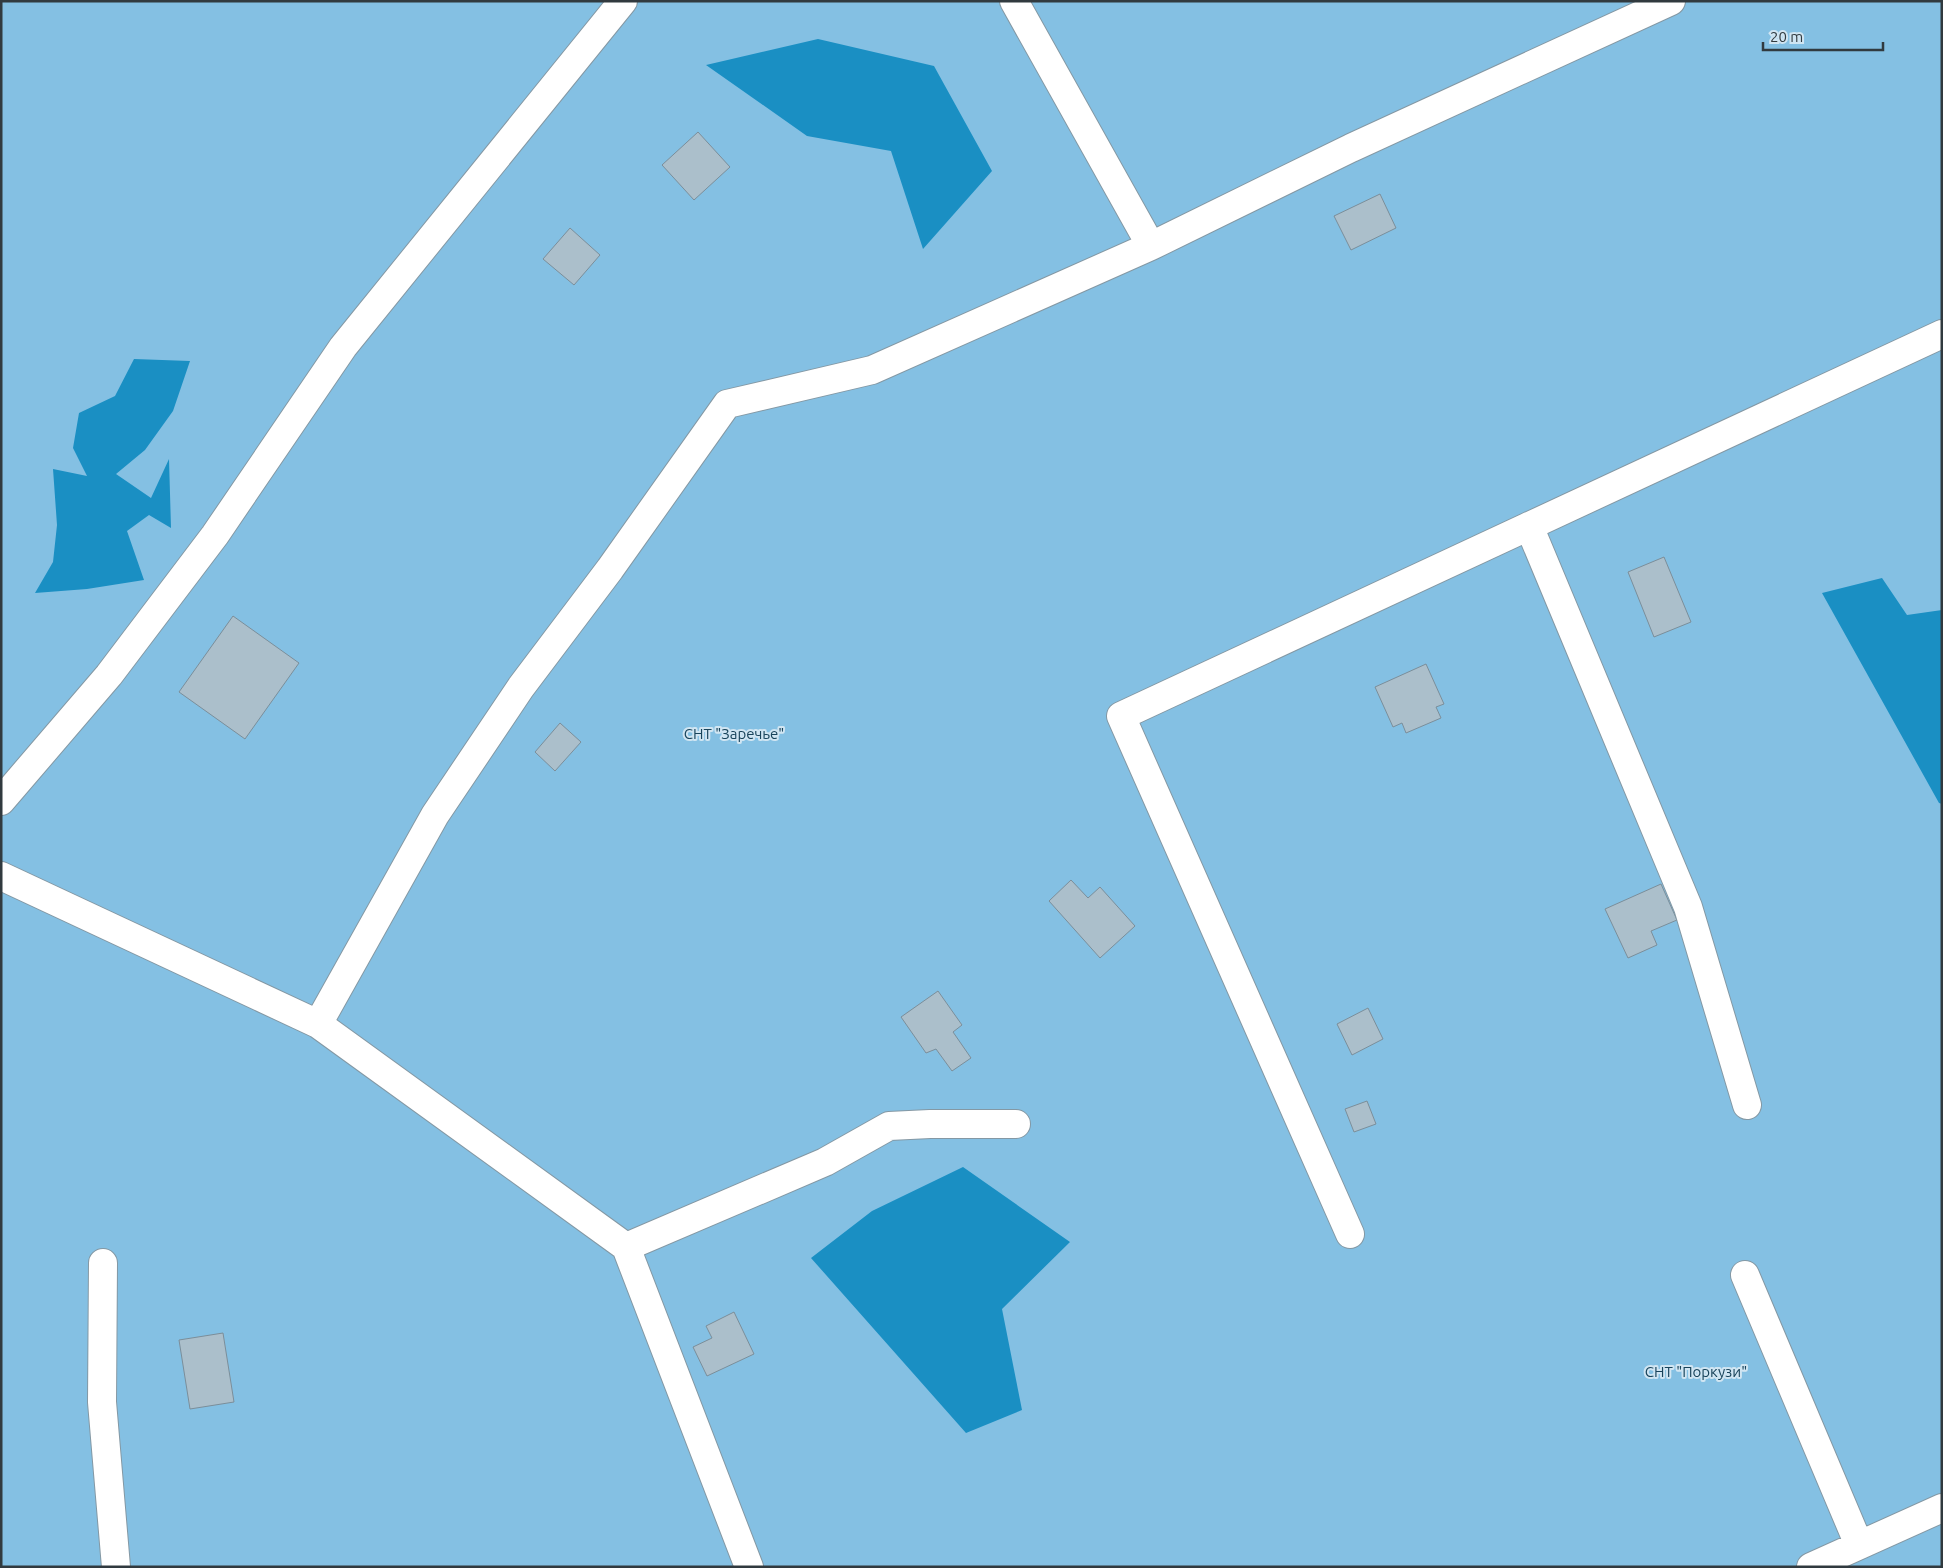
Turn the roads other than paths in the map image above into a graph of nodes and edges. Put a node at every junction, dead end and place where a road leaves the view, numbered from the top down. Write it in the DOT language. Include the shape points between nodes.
graph roads {
  1 [pos="623,1"];
  2 [pos="1014,1"];
  3 [pos="1671,1"];
  4 [pos="1151,246"];
  5 [pos="1942,334"];
  6 [pos="1529,526"];
  7 [pos="1,801"];
  8 [pos="1,876"];
  9 [pos="318,1024"];
  10 [pos="1747,1104"];
  11 [pos="1016,1124"];
  12 [pos="1350,1234"];
  13 [pos="626,1247"];
  14 [pos="103,1263"];
  15 [pos="1745,1275"];
  16 [pos="1942,1508"];
  17 [pos="1859,1545"];
  18 [pos="116,1567"];
  19 [pos="749,1567"];
  20 [pos="1811,1567"];
  1 -- 7 [label="street" via="343,347 210,543 109,675"];
  2 -- 4 [label="street"];
  3 -- 4 [label="street" via="1351,148"];
  4 -- 9 [label="street" via="872,370 727,404 610,569 521,687 435,815"];
  5 -- 6 [label="street"];
  6 -- 10 [label="street" via="1688,907"];
  6 -- 12 [label="street" via="1122,716"];
  8 -- 9 [label="street"];
  9 -- 13 [label="street"];
  11 -- 13 [label="street" via="889,1126 825,1162"];
  13 -- 19 [label="street"];
  14 -- 18 [label="street" via="102,1402"];
  15 -- 17 [label="street"];
  16 -- 17 [label="street"];
  17 -- 20 [label="street"];
}
